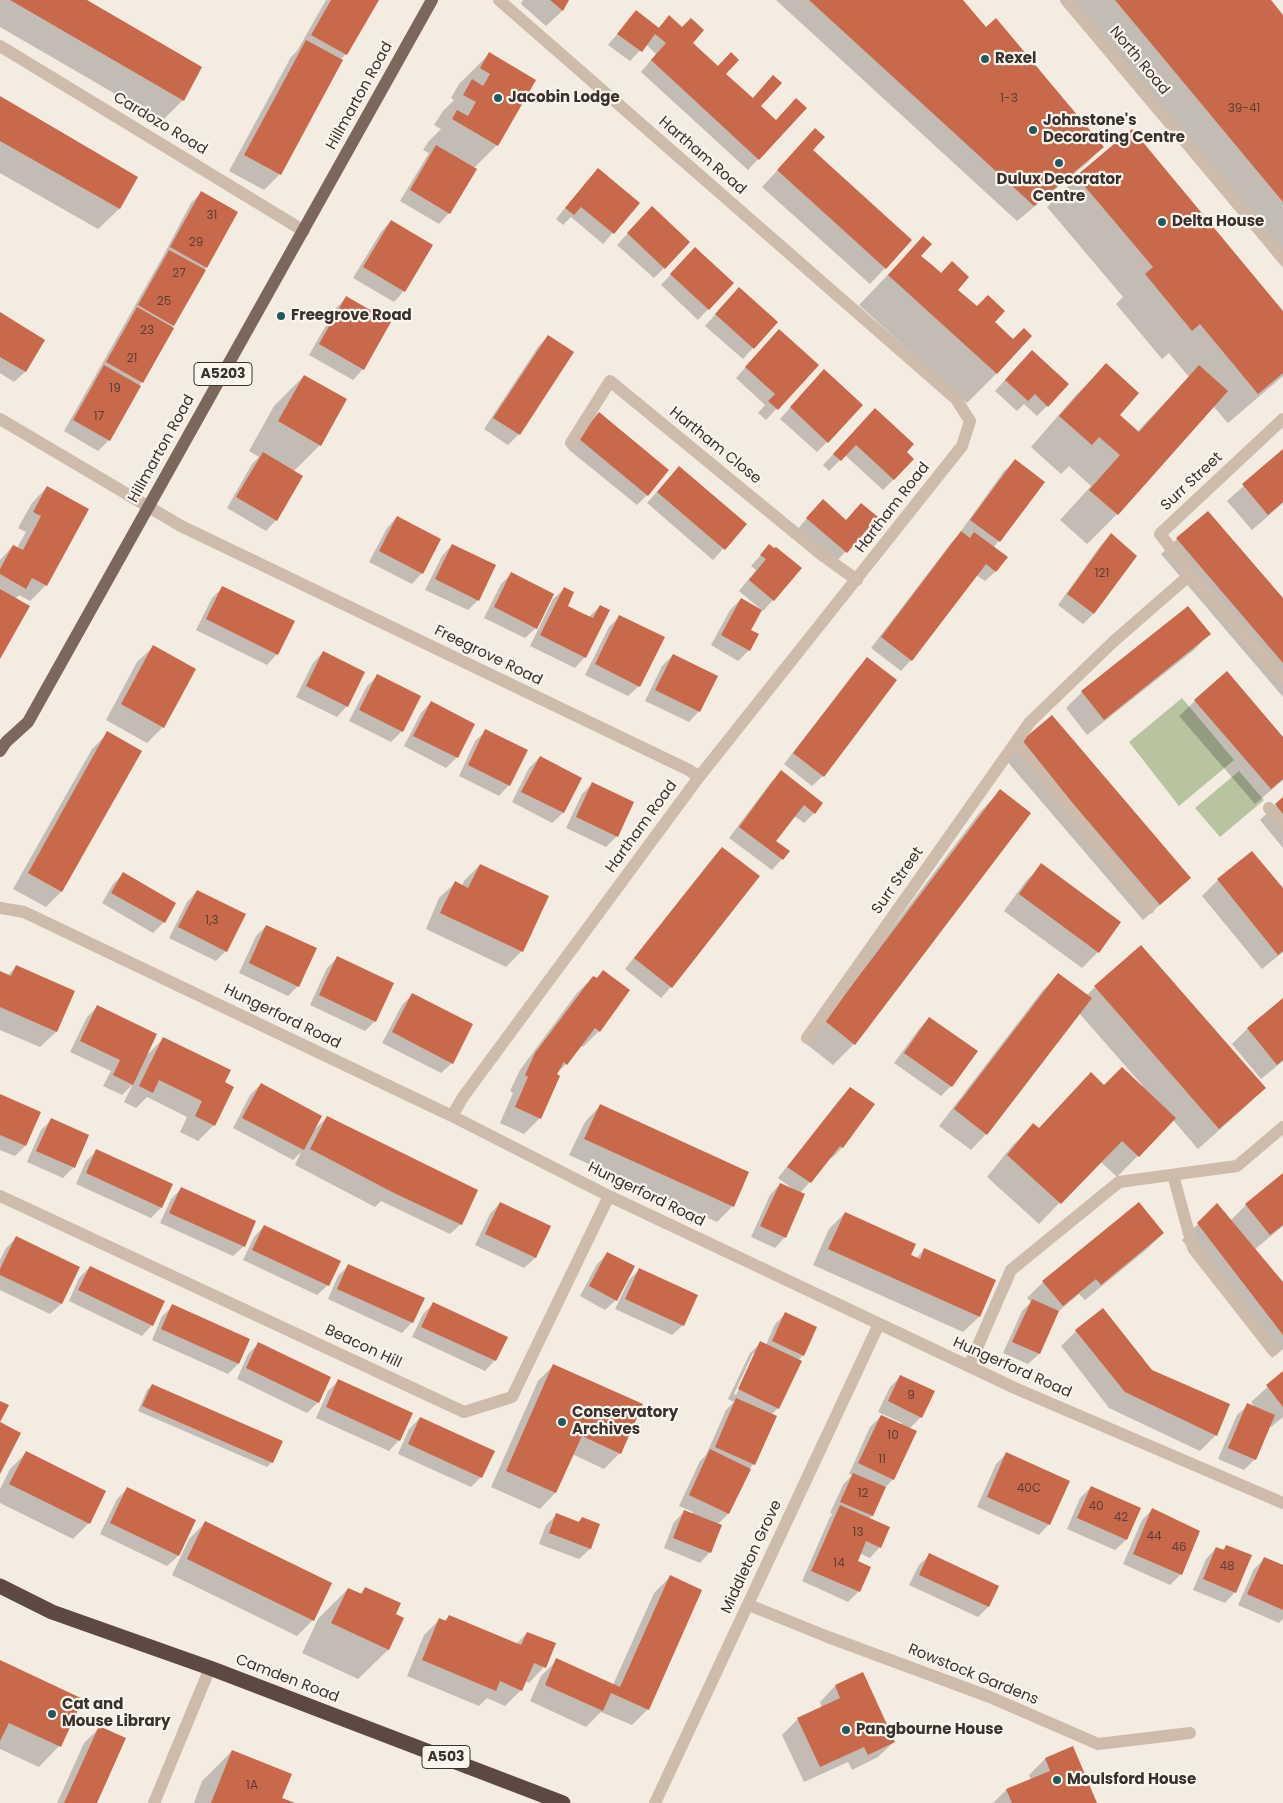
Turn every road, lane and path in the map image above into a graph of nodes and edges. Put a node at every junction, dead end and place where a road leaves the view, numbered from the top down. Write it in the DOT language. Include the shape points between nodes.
graph roads {
  1 [pos="432,0"];
  2 [pos="499,0"];
  3 [pos="1066,0"];
  4 [pos="0,46"];
  5 [pos="304,231"];
  6 [pos="1283,258"];
  7 [pos="0,419"];
  8 [pos="1283,419"];
  9 [pos="571,443"];
  10 [pos="148,507"];
  11 [pos="1191,574"];
  12 [pos="857,580"];
  13 [pos="1283,679"];
  14 [pos="1016,742"];
  15 [pos="0,751"];
  16 [pos="699,777"];
  17 [pos="1269,808"];
  18 [pos="1283,824"];
  19 [pos="0,908"];
  20 [pos="1149,908"];
  21 [pos="807,1038"];
  22 [pos="452,1116"];
  23 [pos="1283,1127"];
  24 [pos="1173,1175"];
  25 [pos="0,1196"];
  26 [pos="609,1196"];
  27 [pos="879,1324"];
  28 [pos="1273,1350"];
  29 [pos="969,1366"];
  30 [pos="1283,1503"];
  31 [pos="0,1586"];
  32 [pos="748,1605"];
  33 [pos="210,1668"];
  34 [pos="1190,1733"];
  35 [pos="154,1803"];
  36 [pos="563,1803"];
  37 [pos="655,1803"];
  1 -- 5 [label="main road, Hillmarton Road / A5203"];
  2 -- 12 [label="street, Hartham Road" via="956,399 970,421 962,446"];
  3 -- 6 [label="street, North Road"];
  4 -- 5 [label="street, Cardozo Road"];
  5 -- 10 [label="main road, Hillmarton Road / A5203"];
  7 -- 10 [label="street, Freegrove Road"];
  8 -- 11 [label="street, Surr Street" via="1160,534"];
  9 -- 12 [label="street, Hartham Close" via="610,381"];
  10 -- 15 [label="main road, Hillmarton Road / A5203" via="28,722"];
  10 -- 16 [label="street, Freegrove Road" via="195,533"];
  11 -- 13 [label="street, Surr Street"];
  11 -- 14 [label="street, Surr Street" via="1114,641 1030,722"];
  12 -- 16 [label="street, Hartham Road"];
  14 -- 20 [label="street"];
  14 -- 21 [label="street, Surr Street"];
  16 -- 22 [label="street, Hartham Road"];
  17 -- 18 [label="street"];
  19 -- 22 [label="street, Hungerford Road" via="24,912"];
  22 -- 26 [label="street, Hungerford Road"];
  23 -- 24 [label="street" via="1237,1166"];
  24 -- 28 [label="street" via="1193,1248"];
  24 -- 29 [label="street" via="1119,1182 1011,1270"];
  25 -- 26 [label="street, Beacon Hill" via="464,1412 512,1397"];
  26 -- 27 [label="street, Hungerford Road"];
  27 -- 29 [label="street, Hungerford Road"];
  27 -- 32 [label="street, Middleton Grove"];
  29 -- 30 [label="street, Hungerford Road"];
  31 -- 33 [label="highway, Camden Road / A503" via="52,1612"];
  32 -- 34 [label="street, Rowstock Gardens" via="990,1696 1098,1744"];
  32 -- 37 [label="street, Middleton Grove"];
  33 -- 35 [label="street"];
  33 -- 36 [label="highway, Camden Road / A503"];
}
